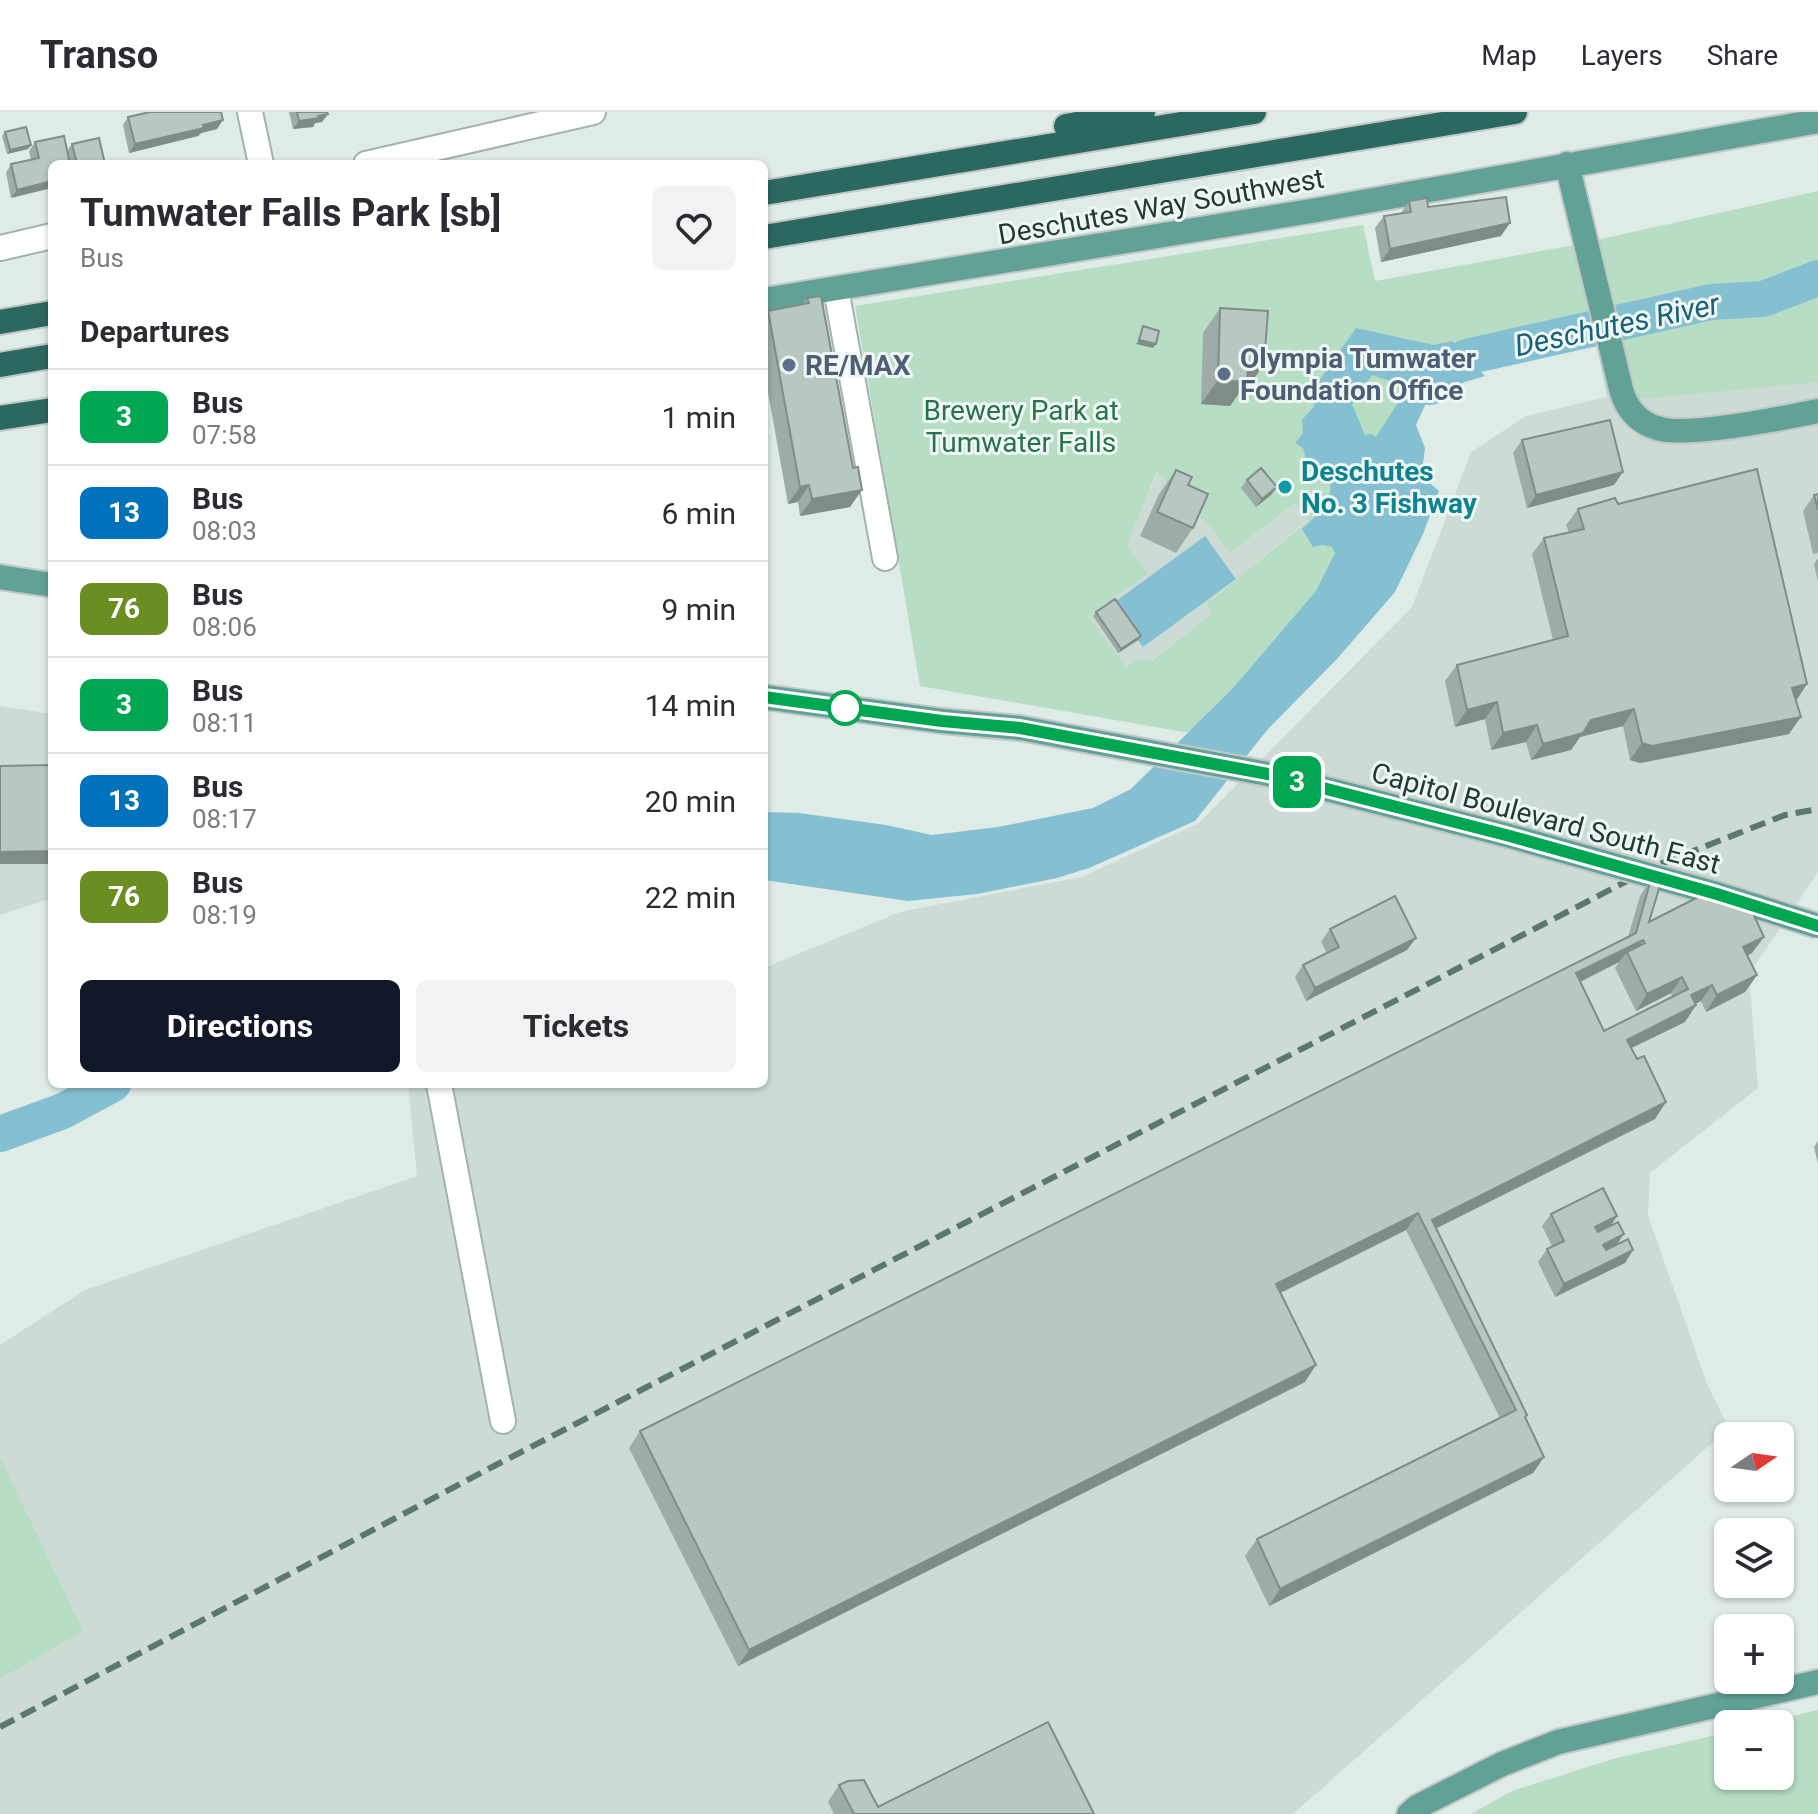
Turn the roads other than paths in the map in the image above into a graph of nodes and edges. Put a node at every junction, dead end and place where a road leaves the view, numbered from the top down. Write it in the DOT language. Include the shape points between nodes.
graph roads {
  1 [pos="250,112"];
  2 [pos="593,112"];
  3 [pos="1143,112"];
  4 [pos="1254,112"];
  5 [pos="1515,112"];
  6 [pos="536,119"];
  7 [pos="1818,121"];
  8 [pos="260,160"];
  9 [pos="381,160"];
  10 [pos="1567,164"];
  11 [pos="768,188"];
  12 [pos="768,189"];
  13 [pos="768,236"];
  14 [pos="48,237"];
  15 [pos="0,248"];
  16 [pos="836,289"];
  17 [pos="768,299"];
  18 [pos="48,314"];
  19 [pos="0,322"];
  20 [pos="48,357"];
  21 [pos="0,365"];
  22 [pos="48,411"];
  23 [pos="1818,411"];
  24 [pos="1789,417"];
  25 [pos="0,418"];
  26 [pos="1818,421"];
  27 [pos="885,558"];
  28 [pos="0,577"];
  29 [pos="48,584"];
  30 [pos="768,698"];
  31 [pos="1818,926"];
  32 [pos="440,1088"];
  33 [pos="503,1421"];
  34 [pos="1818,1682"];
  35 [pos="1409,1814"];
  1 -- 8 [label="street"];
  2 -- 6 [label="street"];
  3 -- 11 [label="highway" via="801,175"];
  4 -- 12 [label="highway"];
  5 -- 13 [label="highway"];
  6 -- 9 [label="street"];
  7 -- 10 [label="main road, Deschutes Way Southwest"];
  10 -- 16 [label="main road, Deschutes Way Southwest"];
  10 -- 24 [label="main road" via="1629,410 1659,429 1683,431"];
  14 -- 15 [label="street"];
  16 -- 17 [label="main road, Deschutes Way Southwest"];
  16 -- 27 [label="street"];
  18 -- 19 [label="highway"];
  20 -- 21 [label="highway"];
  22 -- 25 [label="highway"];
  23 -- 24 [label="main road"];
  24 -- 26 [label="main road"];
  28 -- 29 [label="main road"];
  30 -- 31 [label="main road, Capitol Boulevard South East, bridge" via="1020,728 1268,774 1521,839"];
  32 -- 33 [label="street"];
  34 -- 35 [label="main road" via="1558,1742 1502,1764"];
}
